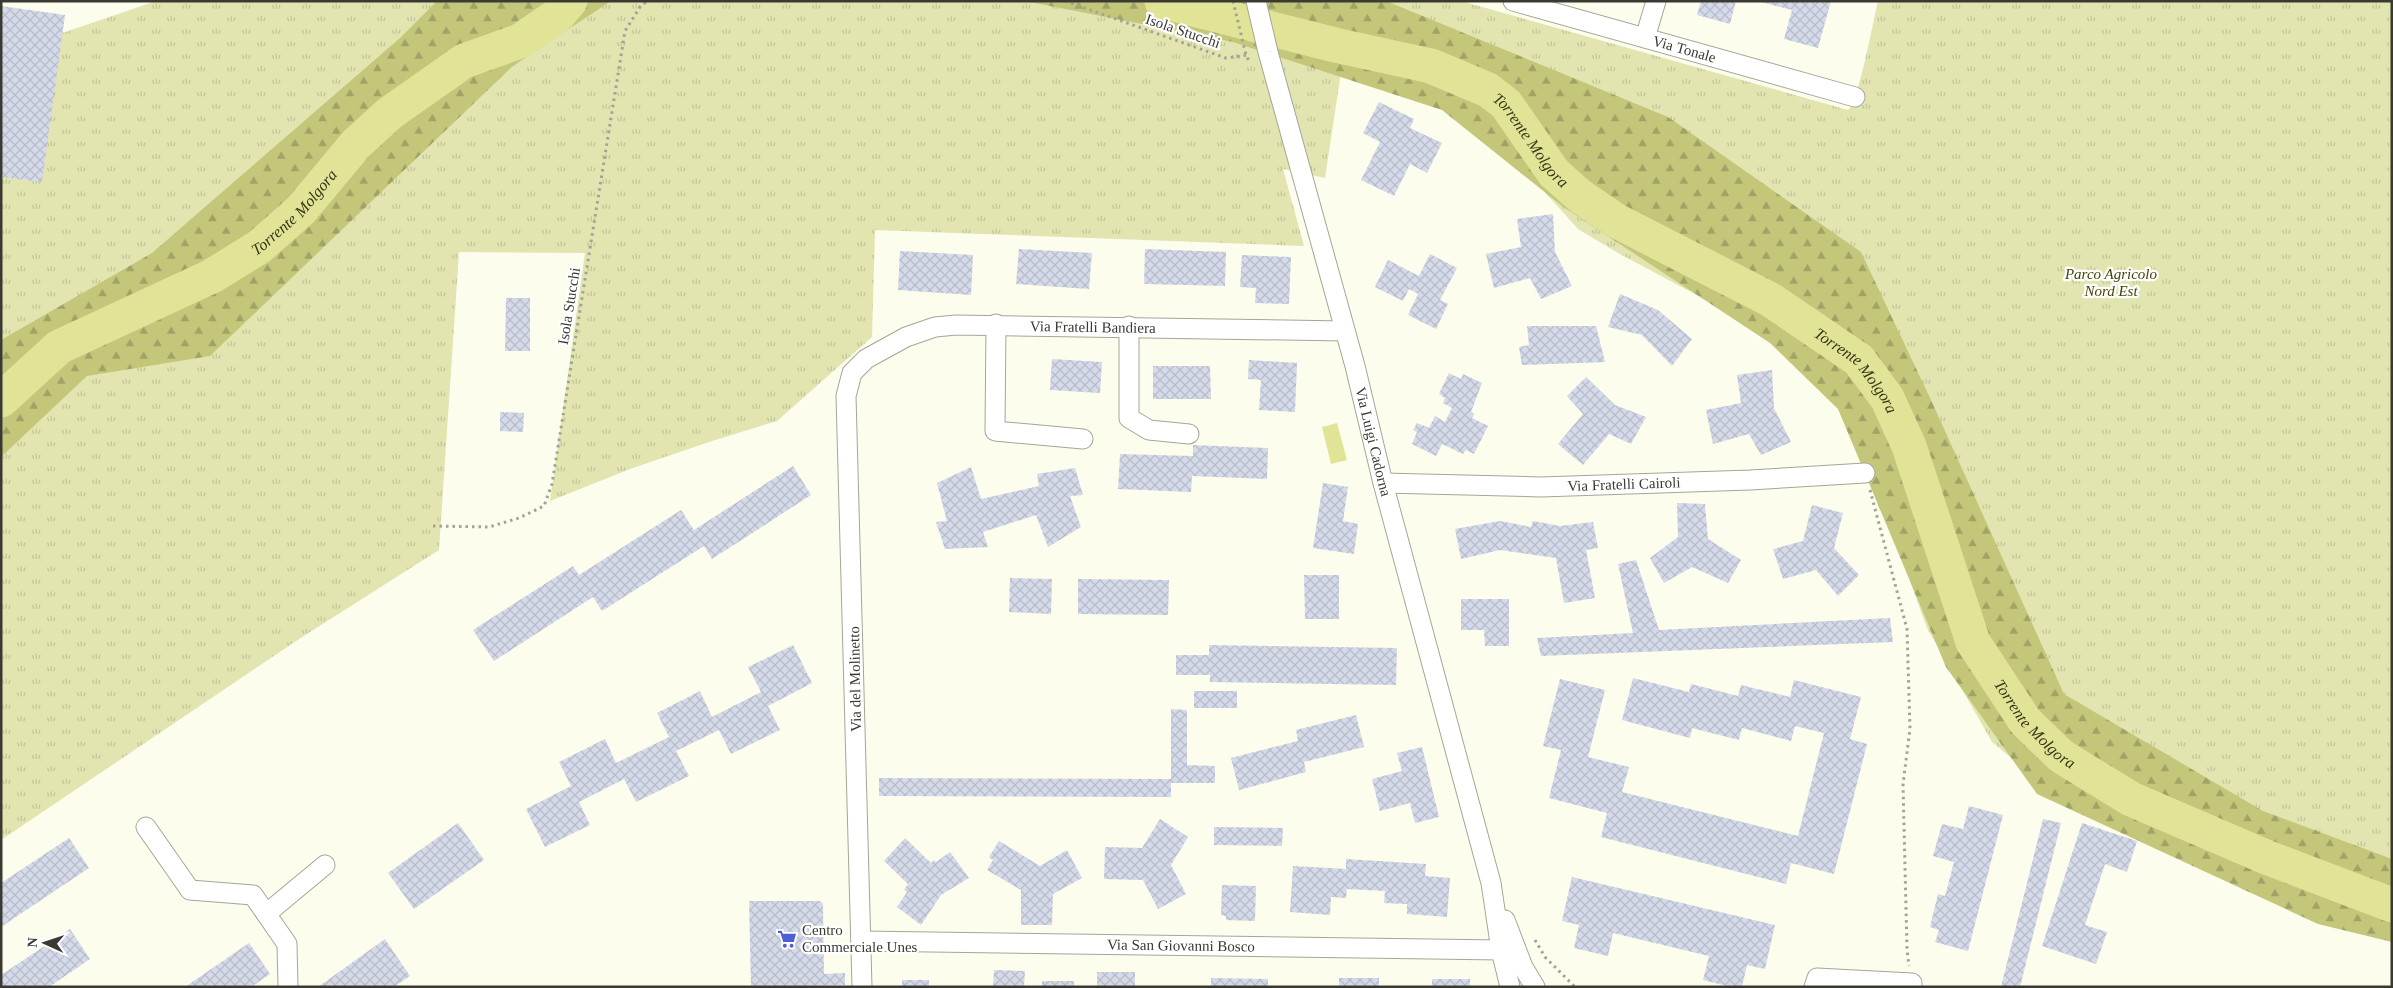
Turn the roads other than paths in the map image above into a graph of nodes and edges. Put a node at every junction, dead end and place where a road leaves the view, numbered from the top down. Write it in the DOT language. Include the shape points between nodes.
graph roads {
  1 [pos="1513,1"];
  2 [pos="1656,1"];
  3 [pos="1257,5"];
  4 [pos="1645,38"];
  5 [pos="1856,97"];
  6 [pos="996,324"];
  7 [pos="1129,326"];
  8 [pos="1345,331"];
  9 [pos="852,373"];
  10 [pos="1189,434"];
  11 [pos="1083,439"];
  12 [pos="1865,473"];
  13 [pos="1383,482"];
  14 [pos="146,827"];
  15 [pos="324,865"];
  16 [pos="1491,883"];
  17 [pos="266,914"];
  18 [pos="861,942"];
  19 [pos="1501,950"];
  20 [pos="1912,985"];
  21 [pos="288,987"];
  22 [pos="862,987"];
  23 [pos="1510,987"];
  24 [pos="1535,987"];
  25 [pos="1814,987"];
  1 -- 4 [label="street, Via Tonale"];
  2 -- 4 [label="street"];
  3 -- 8 [label="street, Via Luigi Cadorna"];
  4 -- 5 [label="street, Via Tonale"];
  6 -- 7 [label="street, Via Fratelli Bandiera"];
  6 -- 9 [label="street, Via Fratelli Bandiera" via="935,327 906,337 866,359"];
  6 -- 11 [label="street" via="995,431"];
  7 -- 8 [label="street, Via Fratelli Bandiera"];
  7 -- 10 [label="street" via="1129,418 1150,430"];
  8 -- 13 [label="street, Via Luigi Cadorna"];
  9 -- 18 [label="street, Via del Molinetto" via="846,396"];
  12 -- 13 [label="street, Via Fratelli Cairoli" via="1541,487"];
  13 -- 16 [label="street, Via Luigi Cadorna"];
  14 -- 17 [label="street" via="190,890 253,895"];
  15 -- 17 [label="street"];
  16 -- 19 [label="street, Via Luigi Cadorna"];
  16 -- 24 [label="street, Via Luigi Cadorna" via="1523,967"];
  17 -- 21 [label="street" via="287,944"];
  18 -- 19 [label="street, Via San Giovanni Bosco"];
  18 -- 22 [label="street, Via del Molinetto"];
  19 -- 23 [label="street, Via Luigi Cadorna"];
  20 -- 25 [label="street" via="1817,978"];
}
